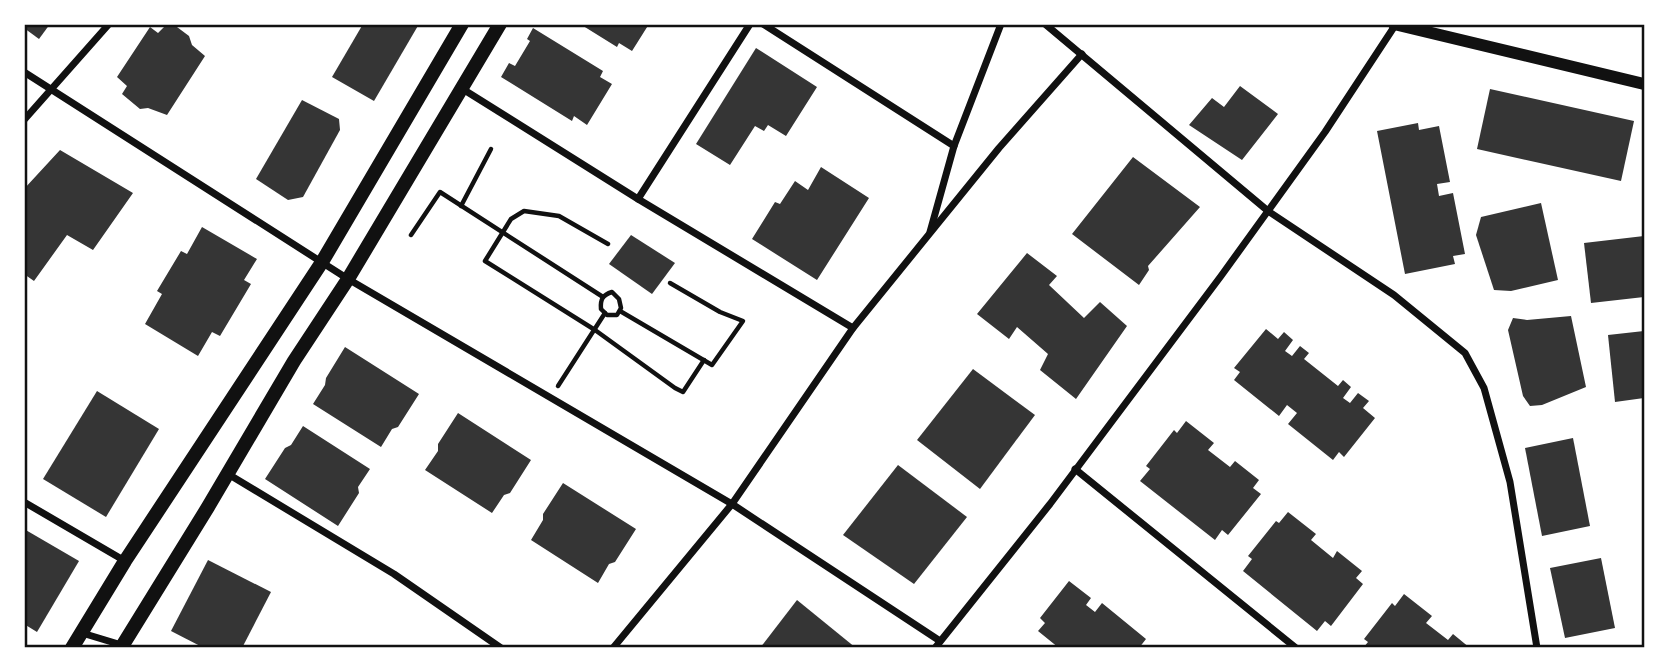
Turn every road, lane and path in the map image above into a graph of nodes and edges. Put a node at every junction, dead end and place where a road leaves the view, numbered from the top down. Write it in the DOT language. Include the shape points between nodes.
graph roads {
  1 [pos="109,24"];
  2 [pos="462,24"];
  3 [pos="500,24"];
  4 [pos="750,24"];
  5 [pos="764,24"];
  6 [pos="1001,24"];
  7 [pos="1045,24"];
  8 [pos="1395,25"];
  9 [pos="1082,54"];
  10 [pos="24,72"];
  11 [pos="1644,84"];
  12 [pos="461,88"];
  13 [pos="52,89"];
  14 [pos="24,120"];
  15 [pos="954,146"];
  16 [pos="491,149"];
  17 [pos="638,199"];
  18 [pos="461,206"];
  19 [pos="1268,211"];
  20 [pos="502,233"];
  21 [pos="411,235"];
  22 [pos="929,235"];
  23 [pos="608,244"];
  24 [pos="321,262"];
  25 [pos="348,279"];
  26 [pos="670,283"];
  27 [pos="603,297"];
  28 [pos="620,311"];
  29 [pos="605,313"];
  30 [pos="853,328"];
  31 [pos="594,330"];
  32 [pos="704,360"];
  33 [pos="550,399"];
  34 [pos="1075,469"];
  35 [pos="228,474"];
  36 [pos="24,502"];
  37 [pos="732,504"];
  38 [pos="125,561"];
  39 [pos="82,633"];
  40 [pos="1283,639"];
  41 [pos="937,644"];
  42 [pos="124,647"];
  43 [pos="72,648"];
  44 [pos="501,648"];
  45 [pos="613,648"];
  46 [pos="1276,648"];
  47 [pos="1296,648"];
  48 [pos="1537,648"];
  1 -- 13 [label="street"];
  2 -- 24 [label="main road"];
  3 -- 12 [label="main road"];
  4 -- 17 [label="street"];
  5 -- 15 [label="street"];
  6 -- 15 [label="street"];
  7 -- 9 [label="street"];
  8 -- 11 [label="street"];
  8 -- 19 [label="street"];
  9 -- 19 [label="street"];
  9 -- 22 [label="street"];
  10 -- 13 [label="street"];
  12 -- 17 [label="street"];
  12 -- 25 [label="main road"];
  13 -- 14 [label="street"];
  13 -- 24 [label="street"];
  15 -- 22 [label="street"];
  16 -- 18 [label="path"];
  17 -- 30 [label="street"];
  18 -- 20 [label="path"];
  18 -- 21 [label="path" via="440,192"];
  19 -- 34 [label="street"];
  19 -- 48 [label="street" via="1394,295 1465,354 1484,388 1510,482"];
  20 -- 23 [label="path" via="511,219 524,211 559,216"];
  20 -- 27 [label="path"];
  20 -- 31 [label="path" via="485,261"];
  22 -- 30 [label="street"];
  24 -- 25 [label="street"];
  24 -- 38 [label="main road"];
  25 -- 33 [label="street"];
  25 -- 35 [label="main road" via="293,361"];
  26 -- 32 [label="path" via="743,321 712,365"];
  27 -- 28 [label="path" via="612,292 619,299"];
  27 -- 29 [label="path" via="600,302"];
  28 -- 29 [label="path"];
  28 -- 32 [label="path"];
  29 -- 31 [label="path"];
  30 -- 37 [label="street"];
  31 -- 32 [label="path" via="683,392"];
  31 -- 33 [label="path"];
  33 -- 37 [label="street"];
  34 -- 40 [label="street"];
  34 -- 41 [label="street"];
  35 -- 42 [label="main road"];
  35 -- 44 [label="street" via="394,573"];
  36 -- 38 [label="street"];
  37 -- 41 [label="street"];
  37 -- 45 [label="street"];
  38 -- 39 [label="main road"];
  39 -- 42 [label="street"];
  39 -- 43 [label="main road"];
  40 -- 46 [label="street"];
  40 -- 47 [label="street"];
}
